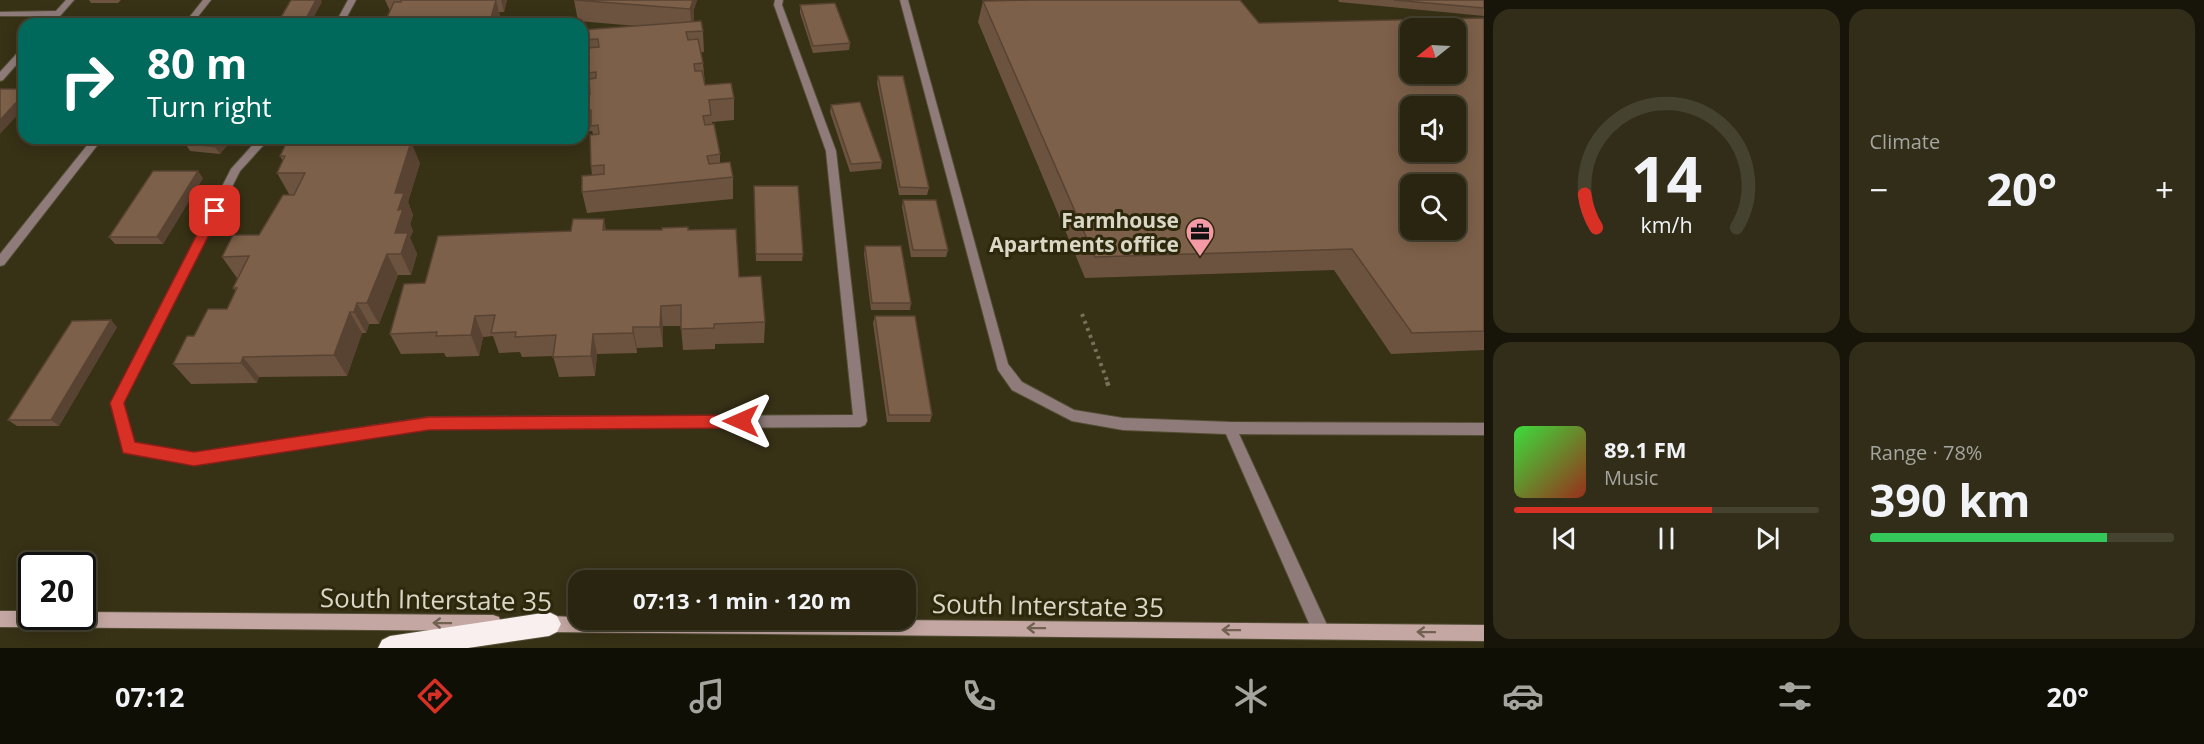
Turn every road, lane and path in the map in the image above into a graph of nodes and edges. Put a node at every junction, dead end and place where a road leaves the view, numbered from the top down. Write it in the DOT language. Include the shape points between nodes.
graph roads {
  1 [pos="70,0"];
  2 [pos="207,0"];
  3 [pos="352,0"];
  4 [pos="779,0"];
  5 [pos="903,0"];
  6 [pos="57,13"];
  7 [pos="0,14"];
  8 [pos="53,18"];
  9 [pos="193,18"];
  10 [pos="342,18"];
  11 [pos="18,58"];
  12 [pos="0,78"];
  13 [pos="93,144"];
  14 [pos="259,144"];
  15 [pos="0,262"];
  16 [pos="1082,314"];
  17 [pos="1110,387"];
  18 [pos="1230,428"];
  19 [pos="1484,429"];
  20 [pos="0,618"];
  21 [pos="549,624"];
  22 [pos="1321,631"];
  23 [pos="1484,633"];
  24 [pos="390,648"];
  1 -- 6 [label="street"];
  2 -- 9 [label="street"];
  3 -- 10 [label="street"];
  4 -- 14 [label="street" via="831,151 860,421 429,423 194,459 129,448 117,403 236,169"];
  5 -- 18 [label="street" via="1002,366 1017,386 1072,415 1123,424"];
  6 -- 7 [label="street"];
  6 -- 8 [label="street"];
  11 -- 12 [label="street"];
  13 -- 15 [label="street"];
  16 -- 17 [label="path"];
  18 -- 19 [label="street"];
  18 -- 22 [label="street"];
  21 -- 20 [label="main road, South Interstate 35, one-way"];
  22 -- 21 [label="main road, South Interstate 35, one-way"];
  21 -- 24 [label="highway"];
  23 -- 22 [label="main road, South Interstate 35, one-way"];
}
